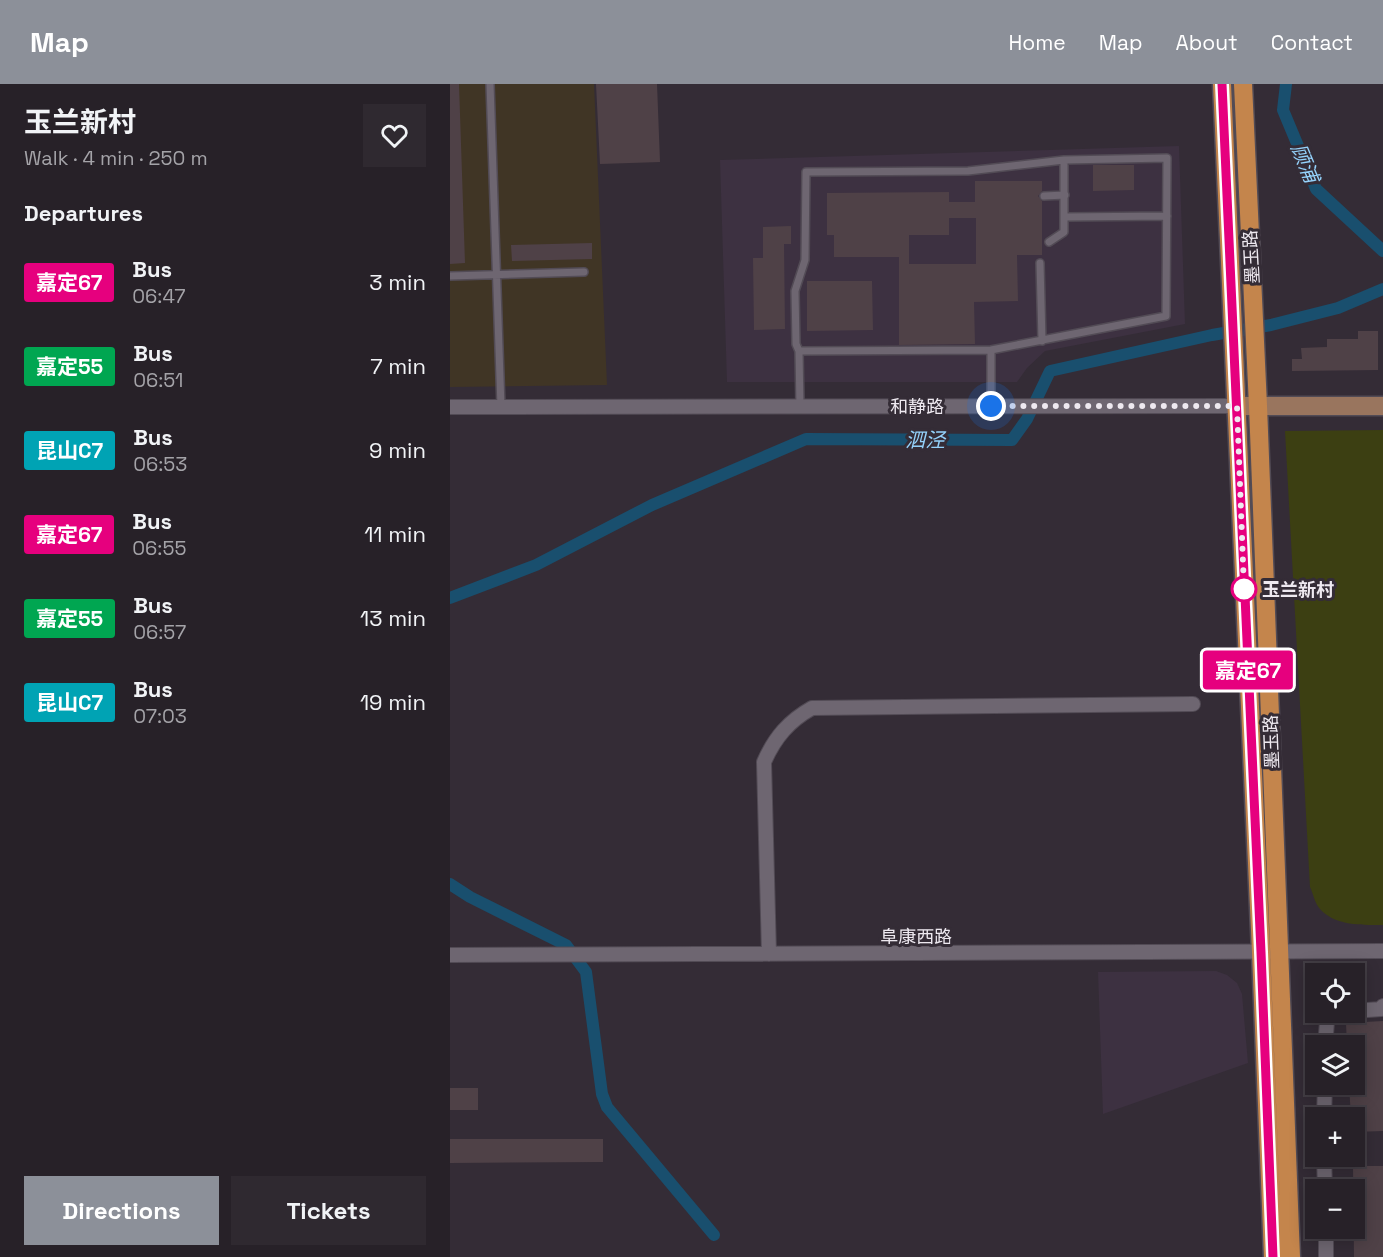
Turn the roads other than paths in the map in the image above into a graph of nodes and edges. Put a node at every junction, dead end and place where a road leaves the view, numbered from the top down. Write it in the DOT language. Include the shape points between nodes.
graph roads {
  1 [pos="490,84"];
  2 [pos="1222,84"];
  3 [pos="1243,84"];
  4 [pos="1064,160"];
  5 [pos="1065,195"];
  6 [pos="1044,196"];
  7 [pos="1167,216"];
  8 [pos="1065,217"];
  9 [pos="1049,242"];
  10 [pos="1040,263"];
  11 [pos="584,272"];
  12 [pos="497,275"];
  13 [pos="450,276"];
  14 [pos="1042,341"];
  15 [pos="991,350"];
  16 [pos="799,351"];
  17 [pos="800,406"];
  18 [pos="991,406"];
  19 [pos="1237,406"];
  20 [pos="1258,406"];
  21 [pos="1383,406"];
  22 [pos="450,407"];
  23 [pos="501,407"];
  24 [pos="1193,704"];
  25 [pos="1383,951"];
  26 [pos="1270,952"];
  27 [pos="769,954"];
  28 [pos="450,955"];
  29 [pos="1383,1006"];
  30 [pos="1365,1010"];
  31 [pos="1326,1239"];
  32 [pos="1273,1257"];
  33 [pos="1291,1257"];
  34 [pos="1326,1257"];
  1 -- 12 [label="lane"];
  2 -- 19 [label="main road, 墨玉路"];
  3 -- 20 [label="main road, 墨玉路"];
  4 -- 5 [label="lane"];
  4 -- 7 [label="lane" via="1167,158"];
  4 -- 16 [label="lane" via="968,171 806,172 805,260 795,291"];
  5 -- 6 [label="lane"];
  5 -- 8 [label="lane"];
  7 -- 8 [label="lane"];
  7 -- 14 [label="lane" via="1166,316"];
  8 -- 9 [label="lane" via="1064,232"];
  10 -- 14 [label="lane"];
  11 -- 12 [label="lane"];
  12 -- 13 [label="lane"];
  12 -- 23 [label="lane"];
  14 -- 15 [label="lane"];
  15 -- 16 [label="lane"];
  15 -- 18 [label="lane"];
  16 -- 17 [label="lane"];
  17 -- 18 [label="street, 和静路"];
  17 -- 23 [label="street, 和静路"];
  18 -- 19 [label="street, 和静路"];
  19 -- 20 [label="street, 和静路"];
  19 -- 26 [label="main road, 墨玉路"];
  20 -- 21 [label="street, 和静路"];
  20 -- 26 [label="main road, 墨玉路"];
  22 -- 23 [label="street, 和静路"];
  24 -- 27 [label="street" via="812,708 793,719 772,744 764,762"];
  25 -- 26 [label="street, 阜康西路"];
  26 -- 27 [label="street, 阜康西路"];
  26 -- 32 [label="main road, 墨玉路"];
  26 -- 33 [label="main road, 墨玉路"];
  27 -- 28 [label="street, 阜康西路"];
  29 -- 30 [label="street"];
  31 -- 34 [label="street"];
}
